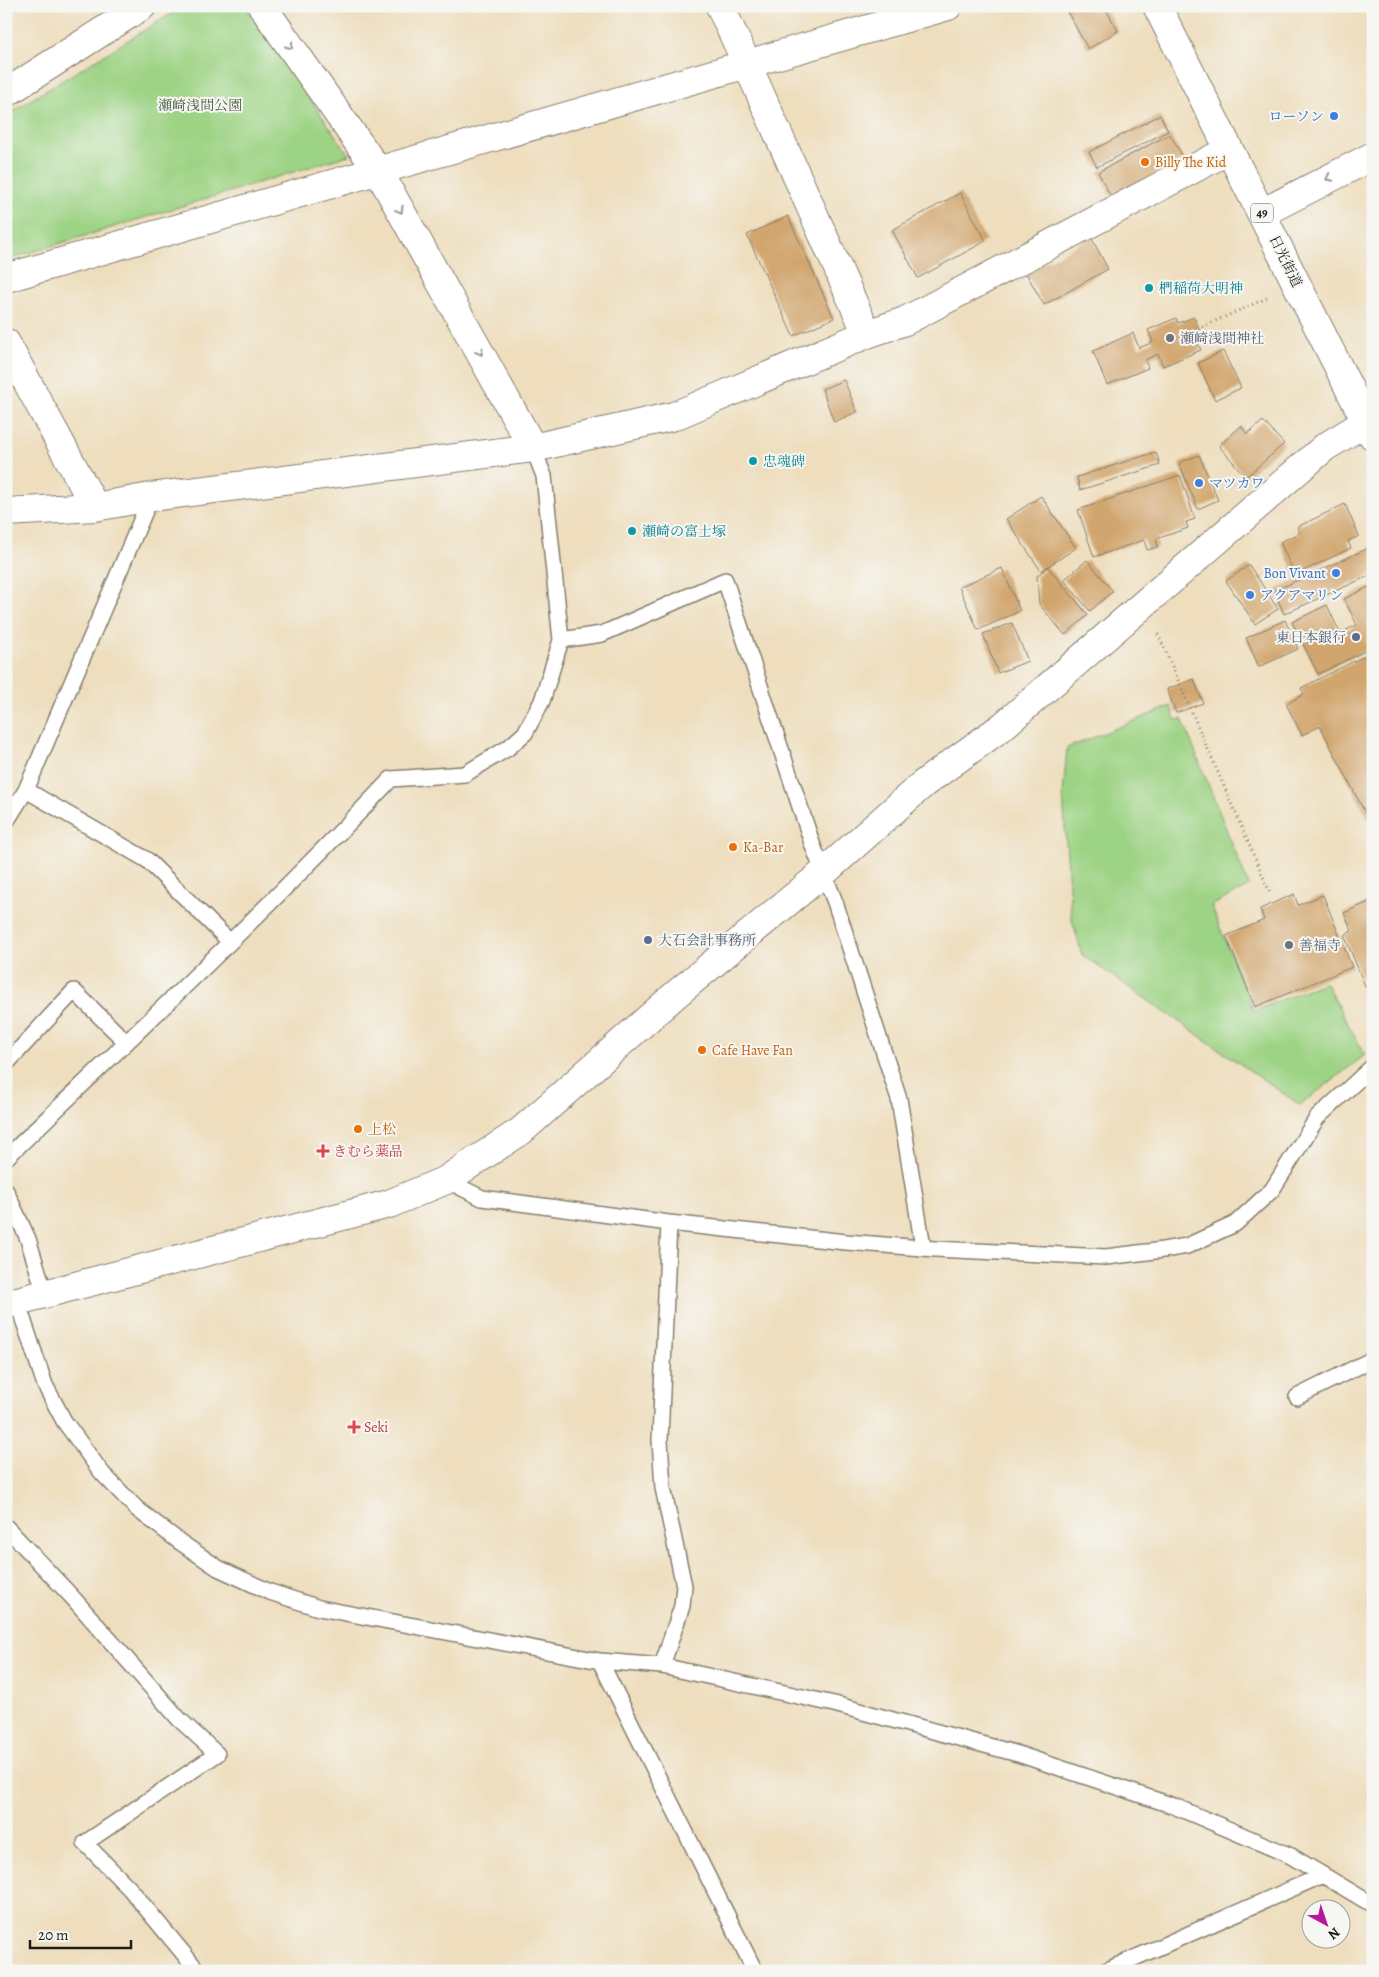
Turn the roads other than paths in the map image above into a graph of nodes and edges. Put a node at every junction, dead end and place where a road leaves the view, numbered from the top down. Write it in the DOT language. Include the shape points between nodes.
graph roads {
  1 [pos="142,6"];
  2 [pos="262,6"];
  3 [pos="720,6"];
  4 [pos="948,6"];
  5 [pos="1157,6"];
  6 [pos="747,64"];
  7 [pos="6,93"];
  8 [pos="1229,150"];
  9 [pos="1373,156"];
  10 [pos="379,172"];
  11 [pos="1262,213"];
  12 [pos="6,278"];
  13 [pos="867,334"];
  14 [pos="6,343"];
  15 [pos="1370,425"];
  16 [pos="533,448"];
  17 [pos="151,497"];
  18 [pos="95,507"];
  19 [pos="6,512"];
  20 [pos="561,640"];
  21 [pos="26,790"];
  22 [pos="6,822"];
  23 [pos="823,873"];
  24 [pos="230,942"];
  25 [pos="126,1042"];
  26 [pos="6,1064"];
  27 [pos="1373,1066"];
  28 [pos="6,1158"];
  29 [pos="446,1180"];
  30 [pos="6,1191"];
  31 [pos="670,1223"];
  32 [pos="923,1247"];
  33 [pos="45,1294"];
  34 [pos="11,1303"];
  35 [pos="1373,1359"];
  36 [pos="1297,1397"];
  37 [pos="6,1527"];
  38 [pos="600,1661"];
  39 [pos="662,1666"];
  40 [pos="1323,1875"];
  41 [pos="1373,1905"];
  42 [pos="198,1971"];
  43 [pos="755,1971"];
  44 [pos="1105,1971"];
  1 -- 7 [label="street"];
  2 -- 10 [label="street, one-way"];
  3 -- 6 [label="street"];
  4 -- 6 [label="street"];
  5 -- 8 [label="street, 日光街道 / 49"];
  6 -- 10 [label="street"];
  6 -- 13 [label="street"];
  8 -- 11 [label="street, 日光街道 / 49"];
  8 -- 13 [label="street" via="905,321"];
  9 -- 11 [label="street, one-way"];
  10 -- 12 [label="street"];
  10 -- 16 [label="street, one-way"];
  11 -- 15 [label="street, 日光街道 / 49"];
  13 -- 16 [label="street" via="674,416"];
  14 -- 18 [label="street"];
  15 -- 23 [label="street" via="1334,440 1310,459 1003,726 923,784"];
  16 -- 17 [label="street"];
  16 -- 20 [label="lane" via="544,476"];
  17 -- 18 [label="street"];
  17 -- 21 [label="lane"];
  18 -- 19 [label="street"];
  20 -- 23 [label="lane" via="602,634 725,580"];
  20 -- 24 [label="lane" via="542,701 525,733 508,748 465,774 391,779"];
  21 -- 22 [label="lane"];
  21 -- 24 [label="lane" via="147,860"];
  23 -- 29 [label="street" via="675,995 521,1131"];
  23 -- 32 [label="lane" via="899,1099"];
  24 -- 25 [label="lane"];
  25 -- 26 [label="lane" via="74,991"];
  25 -- 28 [label="lane"];
  27 -- 32 [label="lane" via="1317,1118 1272,1190 1236,1224 1187,1246 1106,1257"];
  29 -- 31 [label="lane" via="482,1198"];
  29 -- 33 [label="street" via="389,1204"];
  30 -- 33 [label="lane" via="28,1239"];
  31 -- 32 [label="lane"];
  31 -- 39 [label="lane" via="660,1440 663,1488 684,1586 682,1606"];
  33 -- 34 [label="street"];
  34 -- 38 [label="lane" via="45,1385 64,1421 102,1474 137,1509 218,1568 270,1592 319,1608"];
  35 -- 36 [label="lane"];
  37 -- 42 [label="lane" via="180,1719 217,1754 85,1843 130,1889"];
  38 -- 39 [label="lane"];
  38 -- 43 [label="lane"];
  39 -- 40 [label="lane" via="834,1704 1018,1754 1174,1806 1291,1856"];
  40 -- 41 [label="lane"];
  40 -- 44 [label="lane"];
}
